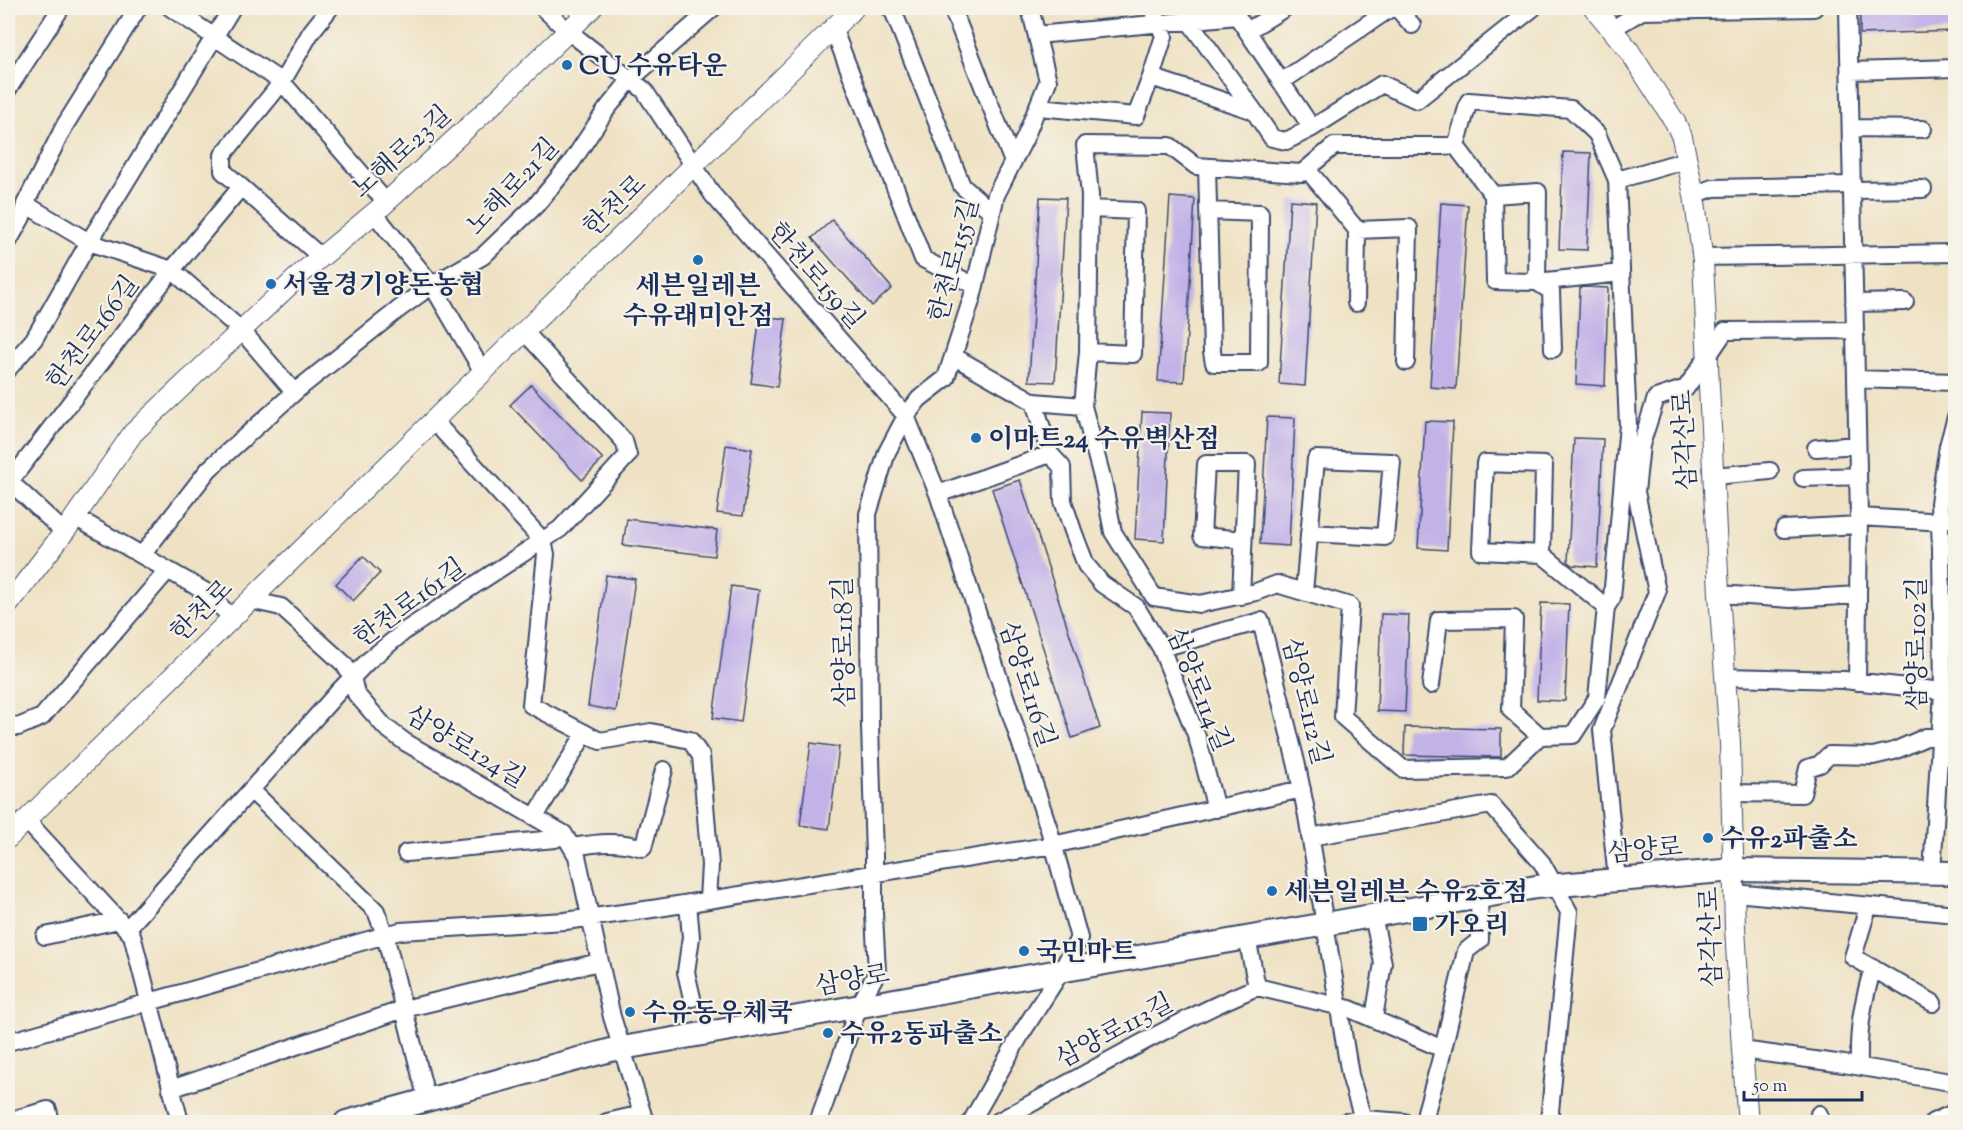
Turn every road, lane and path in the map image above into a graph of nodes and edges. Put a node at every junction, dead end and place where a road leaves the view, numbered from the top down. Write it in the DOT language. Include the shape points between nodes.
graph roads {
  1 [pos="61,8"];
  2 [pos="138,8"];
  3 [pos="171,8"];
  4 [pos="232,8"];
  5 [pos="330,8"];
  6 [pos="543,8"];
  7 [pos="592,8"];
  8 [pos="713,8"];
  9 [pos="854,8"];
  10 [pos="890,8"];
  11 [pos="952,8"];
  12 [pos="1030,8"];
  13 [pos="1153,8"];
  14 [pos="1391,8"];
  15 [pos="1397,8"];
  16 [pos="1533,8"];
  17 [pos="1594,8"];
  18 [pos="1814,8"];
  19 [pos="1848,8"];
  20 [pos="1278,9"];
  21 [pos="1189,21"];
  22 [pos="1160,24"];
  23 [pos="1412,25"];
  24 [pos="833,28"];
  25 [pos="1612,29"];
  26 [pos="568,31"];
  27 [pos="1247,31"];
  28 [pos="1037,35"];
  29 [pos="214,36"];
  30 [pos="1956,68"];
  31 [pos="1850,70"];
  32 [pos="1151,77"];
  33 [pos="631,80"];
  34 [pos="282,82"];
  35 [pos="1281,82"];
  36 [pos="8,89"];
  37 [pos="1038,107"];
  38 [pos="1254,111"];
  39 [pos="1312,128"];
  40 [pos="1851,128"];
  41 [pos="1923,129"];
  42 [pos="1456,146"];
  43 [pos="1687,160"];
  44 [pos="1013,162"];
  45 [pos="694,165"];
  46 [pos="1207,167"];
  47 [pos="1307,169"];
  48 [pos="1617,180"];
  49 [pos="241,187"];
  50 [pos="1853,188"];
  51 [pos="1923,189"];
  52 [pos="1492,195"];
  53 [pos="1694,195"];
  54 [pos="25,204"];
  55 [pos="380,207"];
  56 [pos="1090,209"];
  57 [pos="1208,211"];
  58 [pos="992,212"];
  59 [pos="1357,230"];
  60 [pos="8,242"];
  61 [pos="89,242"];
  62 [pos="1956,253"];
  63 [pos="1853,254"];
  64 [pos="321,257"];
  65 [pos="1702,257"];
  66 [pos="171,270"];
  67 [pos="1621,273"];
  68 [pos="1537,282"];
  69 [pos="432,285"];
  70 [pos="975,286"];
  71 [pos="1905,302"];
  72 [pos="1356,303"];
  73 [pos="1854,303"];
  74 [pos="1855,330"];
  75 [pos="242,331"];
  76 [pos="524,331"];
  77 [pos="1553,349"];
  78 [pos="1088,352"];
  79 [pos="953,356"];
  80 [pos="1707,356"];
  81 [pos="1406,362"];
  82 [pos="8,369"];
  83 [pos="483,372"];
  84 [pos="1856,379"];
  85 [pos="1956,382"];
  86 [pos="294,392"];
  87 [pos="1034,402"];
  88 [pos="1083,406"];
  89 [pos="906,416"];
  90 [pos="1956,417"];
  91 [pos="433,420"];
  92 [pos="1857,445"];
  93 [pos="1816,448"];
  94 [pos="1050,454"];
  95 [pos="1770,471"];
  96 [pos="1713,476"];
  97 [pos="1858,476"];
  98 [pos="1803,478"];
  99 [pos="8,482"];
  100 [pos="938,495"];
  101 [pos="1948,519"];
  102 [pos="1859,521"];
  103 [pos="70,524"];
  104 [pos="1784,529"];
  105 [pos="1310,533"];
  106 [pos="1243,540"];
  107 [pos="543,541"];
  108 [pos="1542,554"];
  109 [pos="142,555"];
  110 [pos="168,570"];
  111 [pos="1304,592"];
  112 [pos="1719,594"];
  113 [pos="1858,594"];
  114 [pos="1241,596"];
  115 [pos="250,600"];
  116 [pos="8,605"];
  117 [pos="1606,607"];
  118 [pos="232,618"];
  119 [pos="1161,648"];
  120 [pos="352,677"];
  121 [pos="1725,677"];
  122 [pos="1857,682"];
  123 [pos="1431,685"];
  124 [pos="1943,691"];
  125 [pos="8,724"];
  126 [pos="585,733"];
  127 [pos="1948,735"];
  128 [pos="1540,736"];
  129 [pos="664,771"];
  130 [pos="251,789"];
  131 [pos="1302,789"];
  132 [pos="1732,793"];
  133 [pos="1216,809"];
  134 [pos="535,817"];
  135 [pos="26,820"];
  136 [pos="1310,837"];
  137 [pos="8,838"];
  138 [pos="568,841"];
  139 [pos="1053,845"];
  140 [pos="406,853"];
  141 [pos="1734,870"];
  142 [pos="1932,873"];
  143 [pos="1956,873"];
  144 [pos="874,874"];
  145 [pos="1617,880"];
  146 [pos="1554,885"];
  147 [pos="1734,893"];
  148 [pos="1479,897"];
  149 [pos="708,900"];
  150 [pos="688,904"];
  151 [pos="1868,907"];
  152 [pos="1956,914"];
  153 [pos="1373,916"];
  154 [pos="589,917"];
  155 [pos="123,924"];
  156 [pos="1325,924"];
  157 [pos="385,935"];
  158 [pos="45,936"];
  159 [pos="1247,938"];
  160 [pos="599,962"];
  161 [pos="1873,968"];
  162 [pos="1062,970"];
  163 [pos="1257,987"];
  164 [pos="692,998"];
  165 [pos="149,1002"];
  166 [pos="1933,1003"];
  167 [pos="860,1006"];
  168 [pos="1338,1008"];
  169 [pos="404,1009"];
  170 [pos="1374,1018"];
  171 [pos="8,1042"];
  172 [pos="622,1048"];
  173 [pos="1443,1049"];
  174 [pos="1742,1050"];
  175 [pos="1859,1066"];
  176 [pos="1956,1083"];
  177 [pos="171,1089"];
  178 [pos="427,1100"];
  179 [pos="1956,1112"];
  180 [pos="643,1118"];
  181 [pos="8,1121"];
  182 [pos="1362,1121"];
  183 [pos="51,1122"];
  184 [pos="180,1122"];
  185 [pos="346,1122"];
  186 [pos="607,1122"];
  187 [pos="818,1122"];
  188 [pos="971,1122"];
  189 [pos="997,1122"];
  190 [pos="1345,1122"];
  191 [pos="1404,1122"];
  192 [pos="1428,1122"];
  193 [pos="1549,1122"];
  194 [pos="1748,1122"];
  195 [pos="1933,1122"];
  1 -- 36 [label="street"];
  2 -- 54 [label="street" via="64,125"];
  3 -- 29 [label="street"];
  4 -- 29 [label="street, 한천로166길"];
  5 -- 34 [label="street"];
  6 -- 26 [label="street, 한천로159길"];
  7 -- 26 [label="street, 노해로23길"];
  8 -- 33 [label="street, 노해로21길"];
  9 -- 24 [label="street, 한천로"];
  10 -- 58 [label="street" via="962,186"];
  11 -- 44 [label="street"];
  12 -- 28 [label="street, 한천로155길"];
  13 -- 22 [label="street"];
  14 -- 35 [label="street"];
  15 -- 23 [label="street"];
  16 -- 39 [label="street" via="1417,100 1382,84"];
  17 -- 25 [label="street, 삼각산로"];
  18 -- 25 [label="street" via="1642,10"];
  19 -- 31 [label="street"];
  20 -- 27 [label="street"];
  21 -- 22 [label="street"];
  21 -- 27 [label="street" via="1237,16"];
  21 -- 38 [label="street"];
  22 -- 28 [label="street"];
  22 -- 32 [label="street" via="1164,36"];
  24 -- 45 [label="street, 한천로"];
  24 -- 70 [label="street" via="923,259"];
  25 -- 43 [label="street, 삼각산로" via="1675,122"];
  26 -- 33 [label="street, 한천로159길"];
  26 -- 55 [label="street, 노해로23길"];
  27 -- 35 [label="street"];
  28 -- 37 [label="street, 한천로155길" via="1048,81"];
  29 -- 34 [label="street"];
  29 -- 61 [label="street, 한천로166길"];
  30 -- 31 [label="street"];
  31 -- 40 [label="street"];
  32 -- 37 [label="street" via="1136,116"];
  32 -- 38 [label="street"];
  33 -- 45 [label="street, 한천로159길" via="644,90"];
  33 -- 69 [label="street, 노해로21길" via="536,206 483,256"];
  34 -- 49 [label="street" via="223,155 223,171"];
  34 -- 55 [label="street"];
  35 -- 39 [label="street"];
  37 -- 44 [label="street, 한천로155길"];
  38 -- 39 [label="street" via="1272,138 1286,141"];
  40 -- 41 [label="street"];
  40 -- 50 [label="street"];
  42 -- 47 [label="street" via="1334,146"];
  42 -- 48 [label="street" via="1469,101 1571,109 1596,134"];
  42 -- 52 [label="street"];
  43 -- 48 [label="street"];
  43 -- 53 [label="street, 삼각산로"];
  44 -- 58 [label="street, 한천로155길"];
  45 -- 76 [label="street, 한천로"];
  45 -- 89 [label="street, 한천로159길" via="713,195"];
  46 -- 47 [label="street" via="1302,173"];
  46 -- 56 [label="street" via="1196,166 1170,146 1085,145"];
  46 -- 57 [label="street"];
  47 -- 59 [label="street"];
  48 -- 67 [label="street"];
  49 -- 64 [label="street"];
  49 -- 66 [label="street, 한천로166길"];
  50 -- 51 [label="street"];
  50 -- 53 [label="street" via="1713,188"];
  50 -- 63 [label="street"];
  52 -- 68 [label="street" via="1495,281"];
  52 -- 68 [label="street" via="1538,192"];
  53 -- 65 [label="street, 삼각산로"];
  54 -- 60 [label="street"];
  54 -- 61 [label="street"];
  55 -- 64 [label="street, 노해로23길"];
  55 -- 69 [label="street"];
  56 -- 78 [label="street"];
  56 -- 78 [label="street" via="1136,211 1136,223 1133,354"];
  57 -- 57 [label="street" via="1214,363 1259,363 1260,213"];
  58 -- 70 [label="street, 한천로155길"];
  59 -- 72 [label="street"];
  59 -- 81 [label="street" via="1409,228"];
  61 -- 66 [label="street"];
  61 -- 82 [label="street, 한천로166길" via="34,339"];
  62 -- 63 [label="street"];
  63 -- 65 [label="street"];
  63 -- 73 [label="street"];
  64 -- 75 [label="street, 노해로23길"];
  65 -- 80 [label="street, 삼각산로"];
  66 -- 75 [label="street"];
  66 -- 99 [label="street, 한천로166길"];
  67 -- 68 [label="street"];
  67 -- 117 [label="street" via="1629,425 1612,598"];
  68 -- 77 [label="street" via="1551,291"];
  69 -- 83 [label="street"];
  69 -- 86 [label="street, 노해로21길"];
  70 -- 79 [label="street, 한천로155길"];
  71 -- 73 [label="street"];
  73 -- 74 [label="street"];
  74 -- 80 [label="street, 삼각산로" via="1725,331"];
  74 -- 84 [label="street"];
  75 -- 86 [label="street"];
  75 -- 103 [label="street, 노해로23길" via="133,433"];
  76 -- 83 [label="street, 한천로"];
  76 -- 107 [label="street, 한천로161길" via="624,441 628,455 560,529"];
  78 -- 88 [label="street"];
  79 -- 87 [label="street"];
  79 -- 89 [label="street, 한천로155길" via="946,378 919,399"];
  80 -- 96 [label="street, 삼각산로"];
  80 -- 145 [label="street" via="1686,388 1656,398 1641,445 1636,492 1657,592 1602,730"];
  83 -- 91 [label="street, 한천로"];
  84 -- 85 [label="street"];
  84 -- 92 [label="street"];
  86 -- 109 [label="street, 노해로21길" via="209,469"];
  87 -- 88 [label="street"];
  87 -- 94 [label="street, 삼양로114길"];
  88 -- 114 [label="street" via="1113,532 1154,597 1200,604"];
  89 -- 100 [label="street, 삼양로116길"];
  89 -- 144 [label="street, 삼양로118길" via="887,452 868,514"];
  90 -- 101 [label="street, 삼양로102길" via="1939,503"];
  91 -- 107 [label="street"];
  91 -- 115 [label="street, 한천로"];
  92 -- 93 [label="street"];
  92 -- 97 [label="street"];
  94 -- 100 [label="street"];
  94 -- 119 [label="street, 삼양로114길" via="1062,467 1063,501 1086,565 1102,584 1136,607"];
  95 -- 96 [label="street"];
  96 -- 112 [label="street, 삼각산로"];
  97 -- 98 [label="street"];
  97 -- 102 [label="street"];
  99 -- 103 [label="street, 한천로166길"];
  100 -- 139 [label="street, 삼양로116길"];
  101 -- 102 [label="street"];
  101 -- 124 [label="street, 삼양로102길"];
  102 -- 104 [label="street"];
  102 -- 113 [label="street"];
  103 -- 109 [label="street, 한천로166길"];
  103 -- 116 [label="street, 노해로23길"];
  105 -- 105 [label="street" via="1316,459 1392,462 1384,537"];
  105 -- 111 [label="street"];
  106 -- 106 [label="street" via="1247,464 1206,464 1202,536"];
  106 -- 114 [label="street"];
  107 -- 120 [label="street, 한천로161길" via="406,630"];
  107 -- 126 [label="street" via="546,554 531,705"];
  108 -- 108 [label="street" via="1481,551 1485,463 1544,465"];
  108 -- 117 [label="street"];
  109 -- 110 [label="street, 한천로166길"];
  110 -- 118 [label="street, 한천로166길" via="206,592"];
  110 -- 125 [label="street" via="42,717 18,727"];
  111 -- 114 [label="street" via="1277,584"];
  111 -- 128 [label="street" via="1350,606 1343,717 1403,769 1506,766"];
  112 -- 113 [label="street" via="1791,599"];
  112 -- 121 [label="street, 삼각산로"];
  113 -- 122 [label="street"];
  115 -- 118 [label="street, 한천로"];
  115 -- 120 [label="street, 삼양로124길" via="281,607 344,664"];
  117 -- 128 [label="street" via="1597,698 1573,735"];
  118 -- 135 [label="street, 한천로"];
  119 -- 131 [label="street, 삼양로112길" via="1261,621"];
  119 -- 133 [label="street, 삼양로114길" via="1197,738"];
  120 -- 130 [label="street, 한천로161길"];
  120 -- 134 [label="street, 삼양로124길" via="356,694 385,727"];
  121 -- 122 [label="street"];
  121 -- 132 [label="street, 삼각산로"];
  122 -- 124 [label="street"];
  123 -- 128 [label="street" via="1439,620 1514,619 1511,710"];
  124 -- 127 [label="street, 삼양로102길"];
  126 -- 134 [label="street"];
  126 -- 149 [label="street" via="600,741 651,732 690,740 701,756 710,865"];
  127 -- 132 [label="street" via="1926,737 1874,756 1829,755 1808,768 1802,794"];
  127 -- 142 [label="street, 삼양로102길"];
  129 -- 138 [label="street" via="643,848"];
  130 -- 155 [label="street, 한천로161길"];
  130 -- 157 [label="street" via="376,911"];
  131 -- 133 [label="street, 삼양로112길"];
  131 -- 136 [label="street, 삼양로112길"];
  132 -- 141 [label="street, 삼각산로"];
  133 -- 139 [label="street, 삼양로112길"];
  134 -- 138 [label="street, 삼양로124길"];
  135 -- 137 [label="street, 한천로"];
  135 -- 155 [label="street"];
  136 -- 146 [label="street" via="1491,805 1542,863"];
  136 -- 156 [label="street, 삼양로112길"];
  138 -- 140 [label="street"];
  138 -- 154 [label="street" via="577,856"];
  139 -- 144 [label="street"];
  139 -- 162 [label="street, 삼양로116길" via="1079,938"];
  141 -- 142 [label="main road, 삼양로"];
  141 -- 145 [label="main road, 삼양로"];
  141 -- 147 [label="street, 삼각산로"];
  142 -- 143 [label="main road, 삼양로"];
  144 -- 149 [label="street"];
  144 -- 167 [label="street, 삼양로118길" via="877,972"];
  145 -- 146 [label="main road, 삼양로"];
  146 -- 148 [label="main road, 삼양로"];
  146 -- 193 [label="street" via="1569,912"];
  147 -- 151 [label="street"];
  147 -- 174 [label="street, 삼각산로"];
  148 -- 153 [label="main road, 삼양로"];
  148 -- 173 [label="street" via="1480,940 1466,951"];
  149 -- 150 [label="street"];
  150 -- 154 [label="street"];
  150 -- 164 [label="street" via="691,937 686,972"];
  151 -- 152 [label="street"];
  151 -- 161 [label="street" via="1853,957"];
  153 -- 156 [label="main road, 삼양로"];
  153 -- 170 [label="street" via="1383,963"];
  154 -- 157 [label="street"];
  154 -- 160 [label="street"];
  155 -- 158 [label="street"];
  155 -- 165 [label="street" via="132,935"];
  156 -- 159 [label="main road, 삼양로"];
  156 -- 168 [label="street, 삼양로112길"];
  157 -- 165 [label="street"];
  157 -- 169 [label="street"];
  159 -- 162 [label="main road, 삼양로"];
  159 -- 163 [label="street"];
  160 -- 169 [label="street"];
  160 -- 172 [label="street"];
  161 -- 166 [label="street"];
  161 -- 175 [label="street" via="1858,1035"];
  162 -- 167 [label="main road, 삼양로"];
  162 -- 188 [label="street, 삼양로116길"];
  163 -- 168 [label="street"];
  163 -- 189 [label="street, 삼양로113길" via="1214,1005"];
  165 -- 171 [label="street"];
  165 -- 177 [label="street"];
  167 -- 172 [label="main road, 삼양로"];
  167 -- 187 [label="street, 삼양로118길"];
  168 -- 170 [label="street"];
  168 -- 182 [label="street, 삼양로112길"];
  169 -- 177 [label="street"];
  169 -- 178 [label="street"];
  170 -- 173 [label="street"];
  172 -- 178 [label="main road, 삼양로"];
  172 -- 180 [label="street"];
  173 -- 192 [label="street" via="1426,1112"];
  174 -- 175 [label="street"];
  174 -- 194 [label="street, 삼각산로"];
  175 -- 176 [label="street"];
  177 -- 184 [label="street"];
  178 -- 185 [label="main road, 삼양로"];
  179 -- 195 [label="street"];
  180 -- 186 [label="street"];
  181 -- 183 [label="street" via="48,1110"];
  182 -- 190 [label="street"];
  182 -- 191 [label="street"];
}
